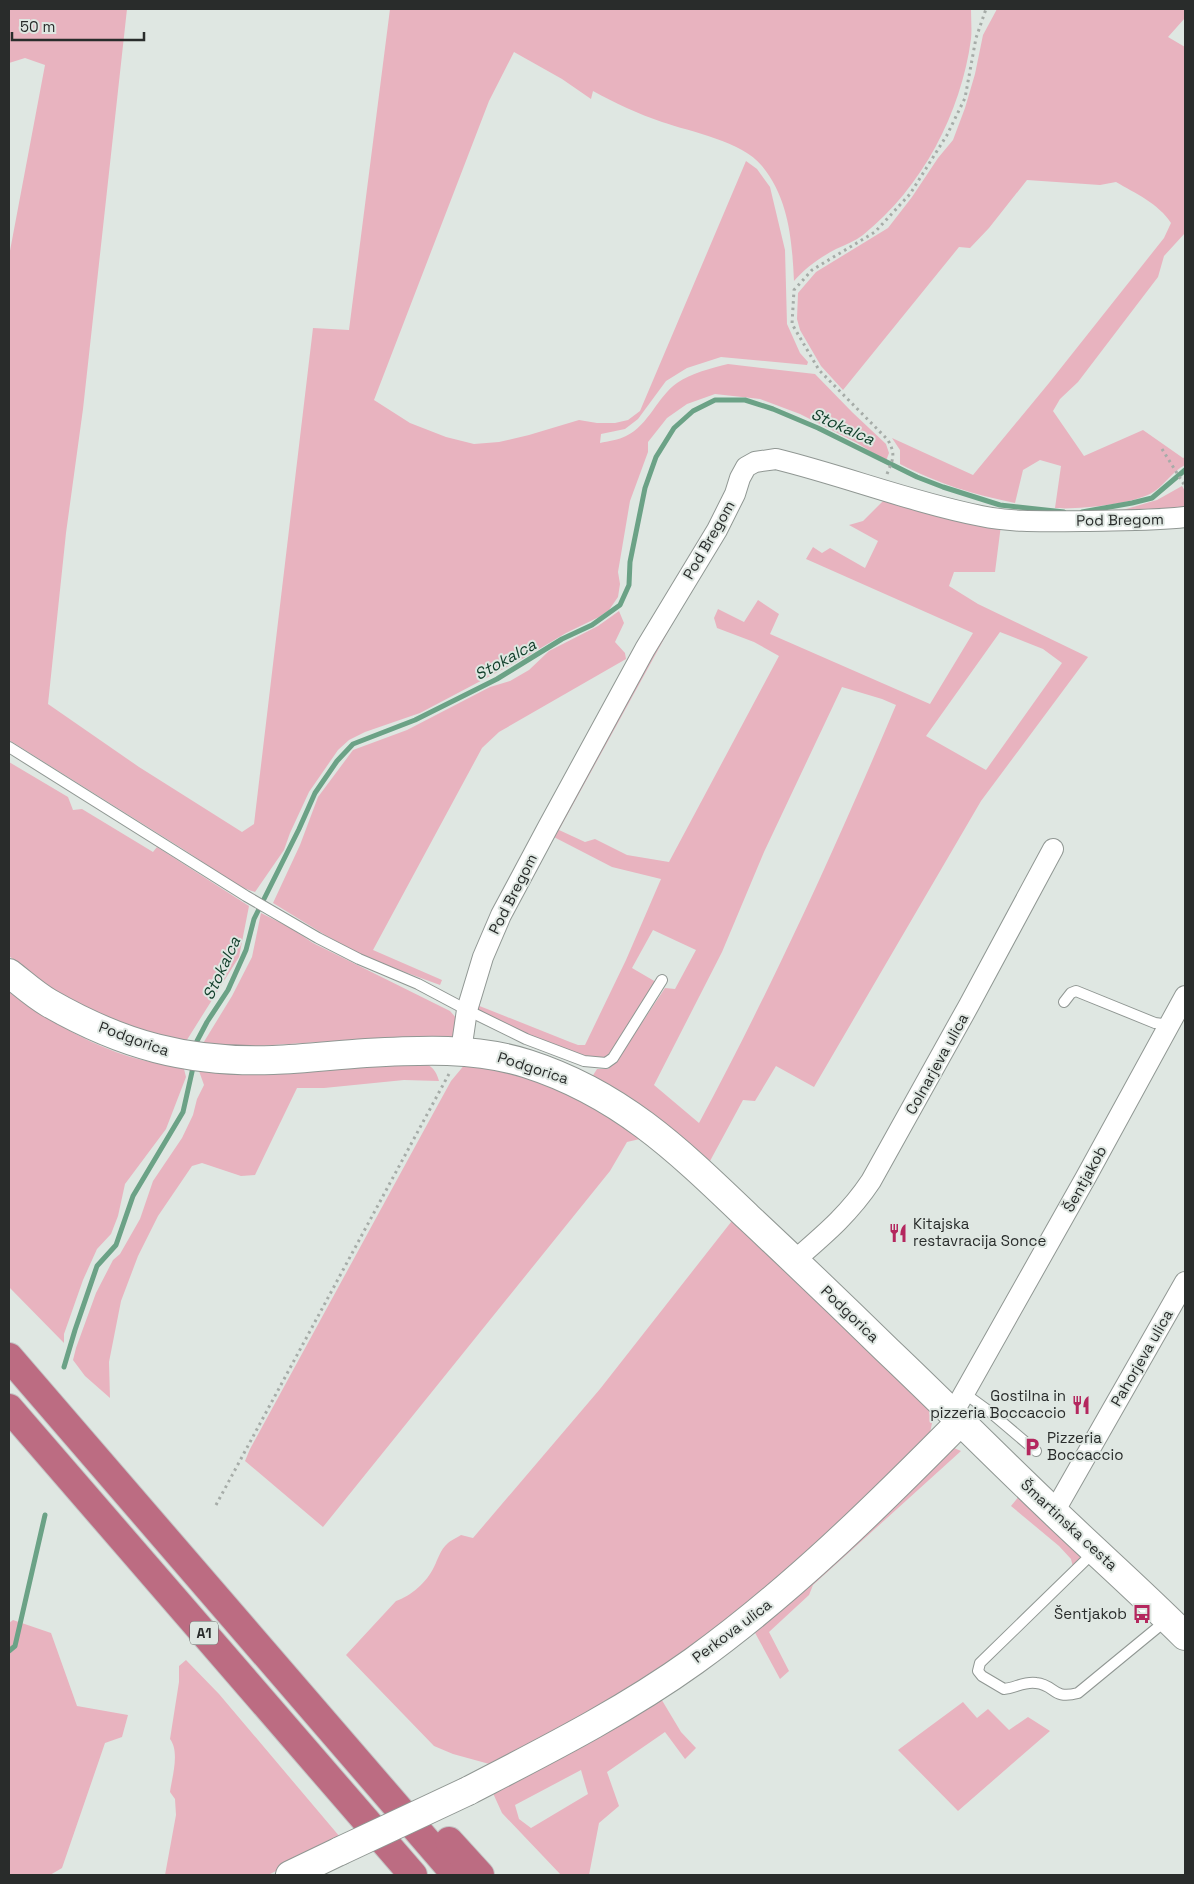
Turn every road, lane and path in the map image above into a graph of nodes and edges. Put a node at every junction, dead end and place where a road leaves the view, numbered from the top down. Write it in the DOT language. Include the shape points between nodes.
graph roads {
  1 [pos="986,9"];
  2 [pos="1162,449"];
  3 [pos="888,471"];
  4 [pos="1185,486"];
  5 [pos="1185,517"];
  6 [pos="9,747"];
  7 [pos="1054,849"];
  8 [pos="9,973"];
  9 [pos="662,980"];
  10 [pos="1185,996"];
  11 [pos="1064,1002"];
  12 [pos="467,1010"];
  13 [pos="1170,1025"];
  14 [pos="461,1051"];
  15 [pos="794,1260"];
  16 [pos="1185,1282"];
  17 [pos="9,1358"];
  18 [pos="9,1408"];
  19 [pos="959,1409"];
  20 [pos="1036,1451"];
  21 [pos="216,1505"];
  22 [pos="1054,1512"];
  23 [pos="1095,1551"];
  24 [pos="1176,1628"];
  25 [pos="382,1788"];
  26 [pos="406,1870"];
  27 [pos="290,1875"];
  28 [pos="456,1875"];
  29 [pos="480,1875"];
  1 -- 3 [label="path" via="976,38 965,98 948,135 910,194 876,232 812,270 794,290 792,324 818,370 888,440 894,457"];
  2 -- 4 [label="path"];
  5 -- 12 [label="street, Pod Bregom" via="1005,520 930,503 776,459 755,462 746,467 717,530 645,649 501,916 483,957"];
  6 -- 12 [label="lane" via="318,938"];
  7 -- 15 [label="street, Colnarjeva ulica" via="872,1181 839,1222"];
  8 -- 14 [label="main road, Podgorica" via="47,1002 116,1036 175,1054 213,1059 274,1060 400,1051"];
  9 -- 12 [label="lane" via="622,1045 606,1063 584,1061 526,1039"];
  10 -- 13 [label="street, Šentjakob"];
  11 -- 13 [label="lane" via="1076,991 1156,1023"];
  12 -- 14 [label="street"];
  13 -- 19 [label="street, Šentjakob"];
  14 -- 15 [label="main road, Podgorica" via="525,1062 611,1101 675,1149"];
  14 -- 21 [label="path"];
  15 -- 19 [label="main road, Podgorica"];
  16 -- 22 [label="street, Pahorjeva ulica"];
  17 -- 25 [label="highway, A1"];
  18 -- 26 [label="highway, A1"];
  19 -- 20 [label="lane" via="990,1412"];
  19 -- 22 [label="main road, Šmartinska cesta"];
  19 -- 27 [label="main road, Perkova ulica, bridge" via="892,1491 778,1596 692,1662 604,1719 468,1791"];
  22 -- 23 [label="main road, Šmartinska cesta"];
  23 -- 24 [label="main road, Šmartinska cesta"];
  23 -- 24 [label="lane" via="980,1663 978,1672 982,1676 1004,1689 1031,1682 1068,1696 1078,1693"];
  25 -- 28 [label="highway, A1"];
  25 -- 29 [label="highway" via="414,1803"];
}
